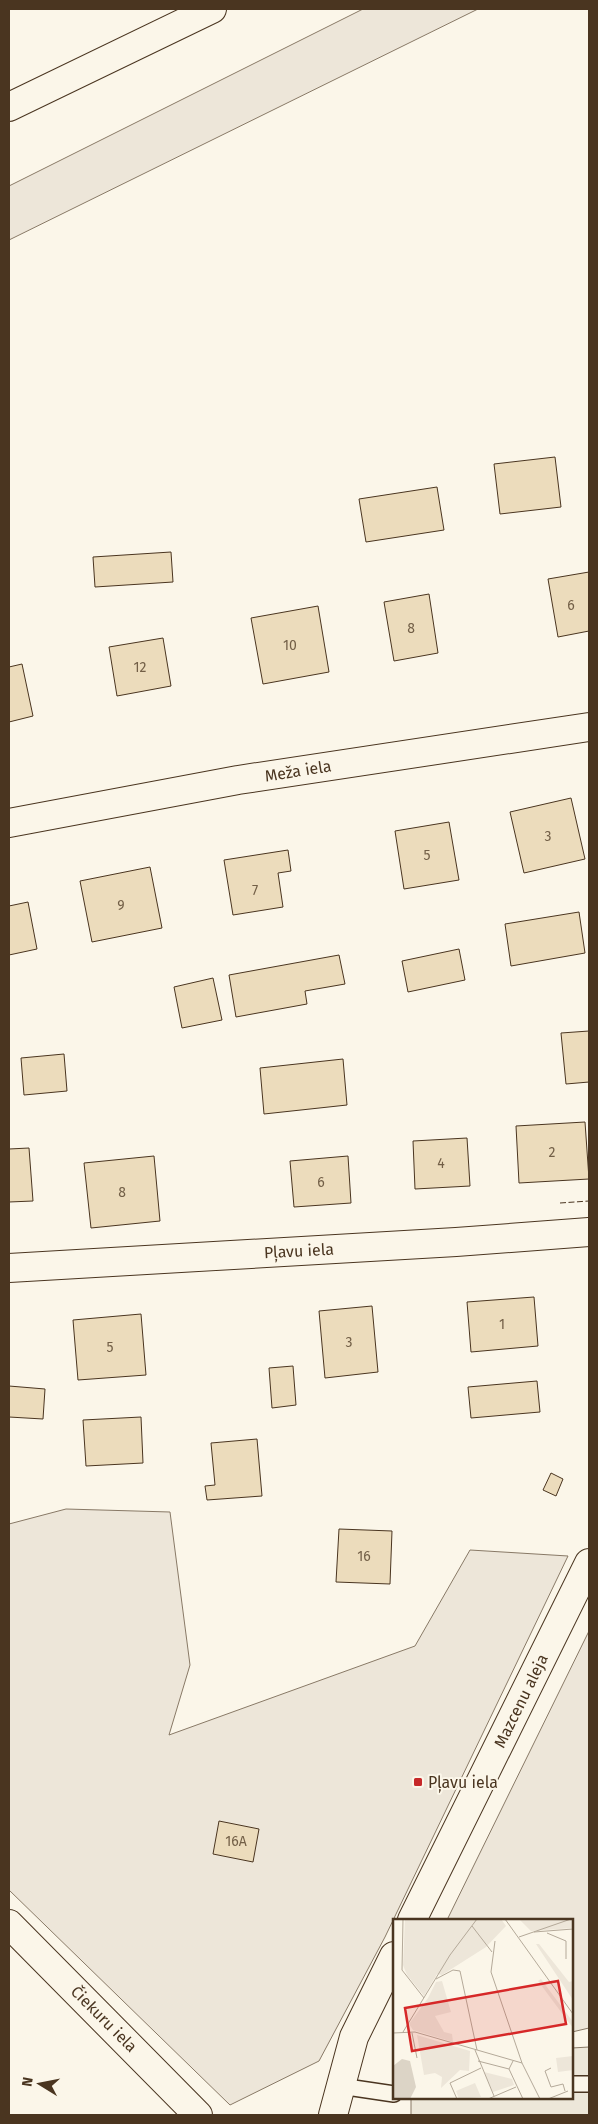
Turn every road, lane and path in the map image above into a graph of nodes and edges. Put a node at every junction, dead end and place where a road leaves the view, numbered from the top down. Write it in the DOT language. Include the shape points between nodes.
graph roads {
  1 [pos="212,9"];
  2 [pos="9,107"];
  3 [pos="589,727"];
  4 [pos="9,823"];
  5 [pos="589,1232"];
  6 [pos="9,1268"];
  7 [pos="589,1563"];
  8 [pos="412,1919"];
  9 [pos="9,1924"];
  10 [pos="393,1958"];
  11 [pos="573,2084"];
  12 [pos="589,2084"];
  13 [pos="340,2086"];
  14 [pos="393,2094"];
  15 [pos="198,2115"];
  16 [pos="333,2115"];
  1 -- 2 [label="main road"];
  3 -- 4 [label="main road, Meža iela" via="238,780"];
  5 -- 6 [label="main road, Pļavu iela"];
  7 -- 8 [label="main road, Mazcenu aleja"];
  9 -- 15 [label="main road, Čiekuru iela"];
  10 -- 13 [label="main road" via="354,2037"];
  11 -- 12 [label="lane"];
  13 -- 14 [label="lane"];
  13 -- 16 [label="main road"];
}
